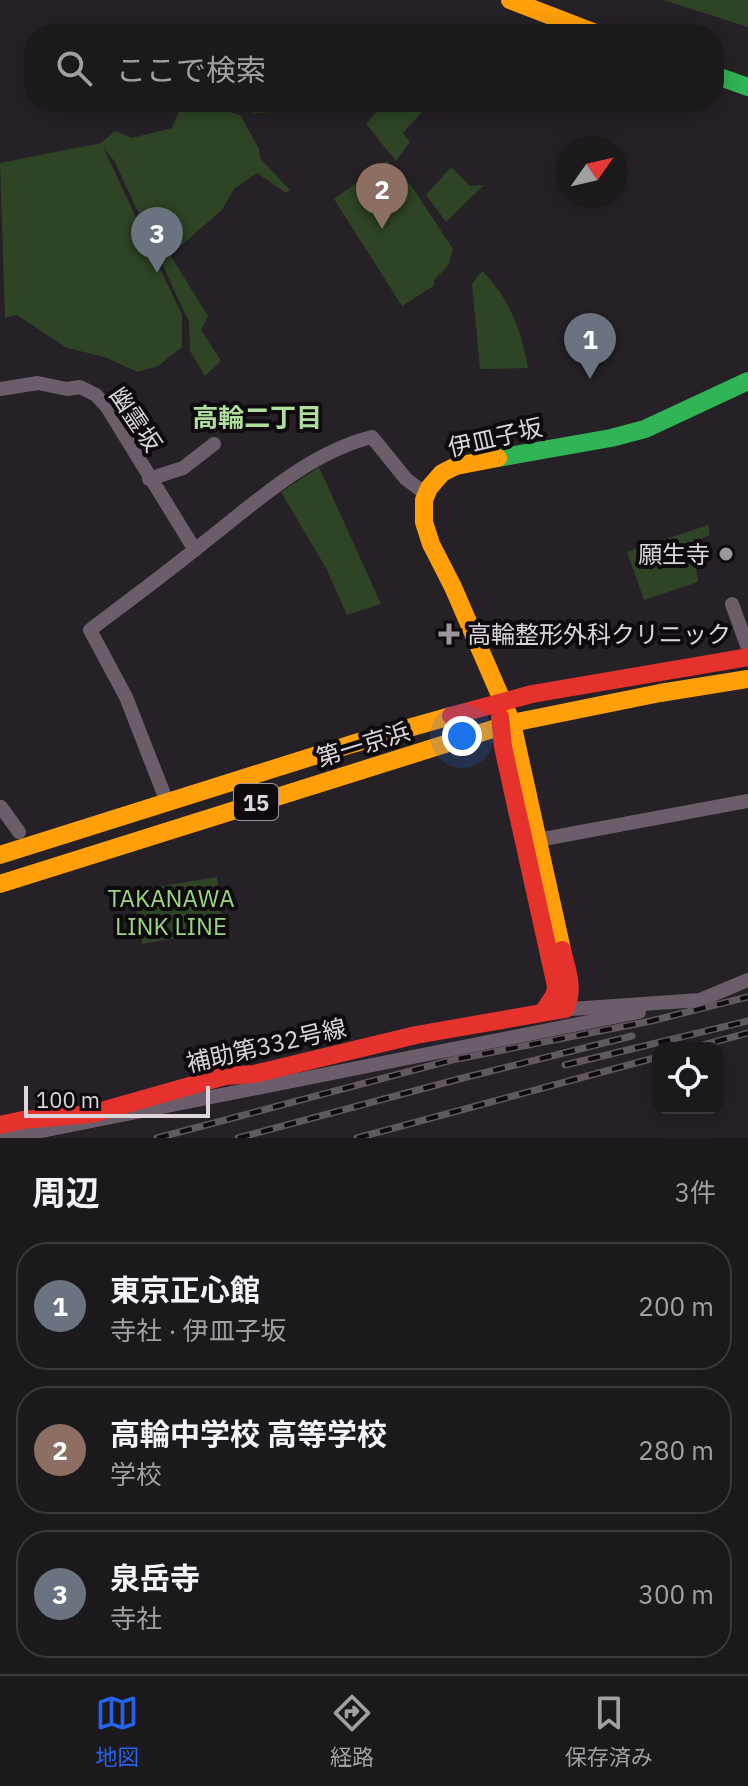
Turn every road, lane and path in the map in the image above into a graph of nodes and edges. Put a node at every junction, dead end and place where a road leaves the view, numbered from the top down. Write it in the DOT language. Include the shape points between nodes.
graph roads {
  1 [pos="511,0"];
  2 [pos="572,24"];
  3 [pos="724,79"];
  4 [pos="748,87"];
  5 [pos="748,381"];
  6 [pos="0,389"];
  7 [pos="214,444"];
  8 [pos="149,479"];
  9 [pos="426,494"];
  10 [pos="195,550"];
  11 [pos="732,604"];
  12 [pos="748,648"];
  13 [pos="748,657"];
  14 [pos="748,679"];
  15 [pos="502,702"];
  16 [pos="506,725"];
  17 [pos="748,801"];
  18 [pos="167,802"];
  19 [pos="1,807"];
  20 [pos="19,832"];
  21 [pos="0,855"];
  22 [pos="0,884"];
  23 [pos="748,982"];
  24 [pos="700,1000"];
  25 [pos="0,1125"];
  26 [pos="6,1138"];
  1 -- 2 [label="main road"];
  3 -- 4 [label="main road"];
  5 -- 9 [label="main road, 伊皿子坂" via="629,434 456,466 442,473"];
  6 -- 8 [label="street, 幽霊坂" via="38,383 80,387 96,395"];
  7 -- 8 [label="street" via="183,468"];
  8 -- 10 [label="street, 幽霊坂"];
  9 -- 10 [label="street" via="406,479 372,437 355,441 275,487"];
  9 -- 15 [label="main road" via="424,522 431,544"];
  10 -- 18 [label="street" via="90,630 126,697"];
  11 -- 12 [label="street"];
  13 -- 15 [label="main road, 第一京浜 / 15"];
  14 -- 16 [label="main road, 第一京浜 / 15"];
  15 -- 16 [label="main road"];
  15 -- 18 [label="main road, 第一京浜 / 15"];
  16 -- 17 [label="street" via="538,840"];
  16 -- 22 [label="main road, 第一京浜 / 15"];
  16 -- 24 [label="street" via="571,1009"];
  16 -- 25 [label="main road, 補助第332号線" via="570,985 565,1009 225,1076 91,1114"];
  18 -- 21 [label="main road, 第一京浜 / 15"];
  19 -- 20 [label="street"];
  23 -- 24 [label="street"];
  24 -- 26 [label="street"];
}
